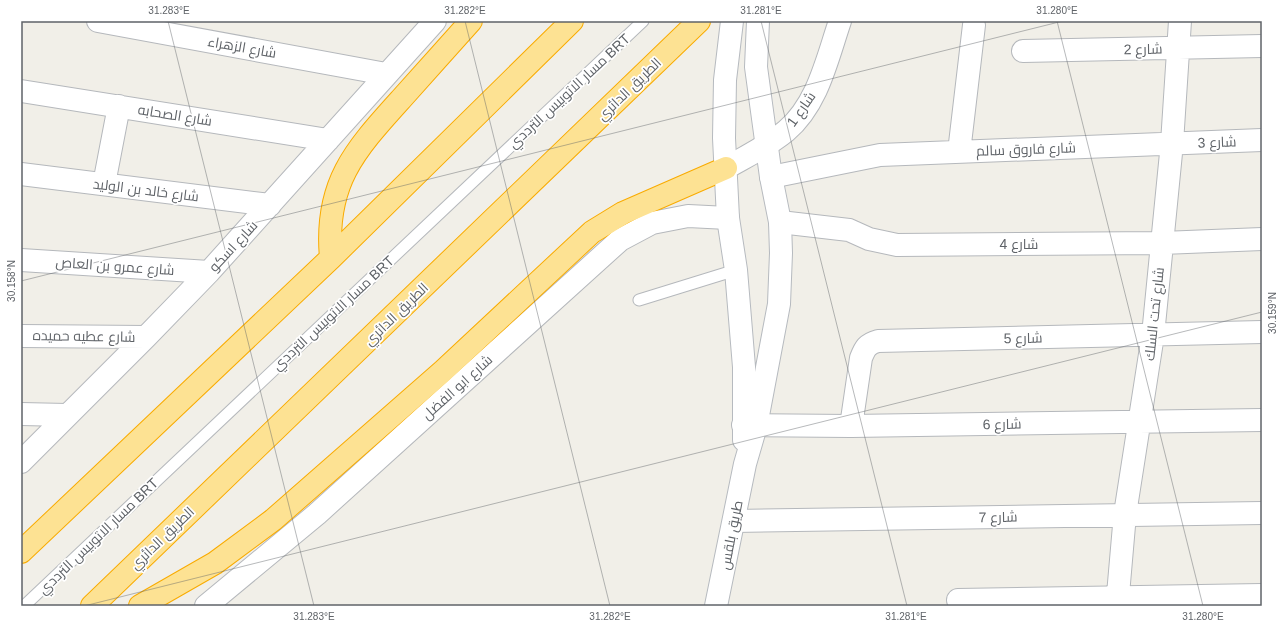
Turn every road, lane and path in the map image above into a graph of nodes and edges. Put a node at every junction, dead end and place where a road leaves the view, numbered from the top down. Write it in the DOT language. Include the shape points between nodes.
graph roads {
  1 [pos="98,21"];
  2 [pos="435,21"];
  3 [pos="472,21"];
  4 [pos="572,21"];
  5 [pos="643,21"];
  6 [pos="699,21"];
  7 [pos="732,21"];
  8 [pos="758,21"];
  9 [pos="840,21"];
  10 [pos="1180,21"];
  11 [pos="974,25"];
  12 [pos="1262,46"];
  13 [pos="1178,48"];
  14 [pos="1023,51"];
  15 [pos="386,74"];
  16 [pos="21,91"];
  17 [pos="120,106"];
  18 [pos="328,140"];
  19 [pos="1262,140"];
  20 [pos="1172,143"];
  21 [pos="767,145"];
  22 [pos="959,152"];
  23 [pos="726,168"];
  24 [pos="21,174"];
  25 [pos="771,177"];
  26 [pos="104,184"];
  27 [pos="270,205"];
  28 [pos="728,218"];
  29 [pos="780,222"];
  30 [pos="1262,239"];
  31 [pos="1162,243"];
  32 [pos="331,258"];
  33 [pos="21,260"];
  34 [pos="736,270"];
  35 [pos="209,272"];
  36 [pos="639,300"];
  37 [pos="1262,332"];
  38 [pos="1153,335"];
  39 [pos="21,336"];
  40 [pos="146,337"];
  41 [pos="21,414"];
  42 [pos="68,416"];
  43 [pos="1262,420"];
  44 [pos="1140,422"];
  45 [pos="749,426"];
  46 [pos="851,426"];
  47 [pos="21,462"];
  48 [pos="1262,513"];
  49 [pos="1125,514"];
  50 [pos="734,521"];
  51 [pos="21,552"];
  52 [pos="1262,595"];
  53 [pos="958,600"];
  54 [pos="1117,602"];
  55 [pos="24,606"];
  56 [pos="92,606"];
  57 [pos="140,606"];
  58 [pos="206,606"];
  59 [pos="716,606"];
  1 -- 15 [label="street, شارع الزهراء"];
  2 -- 15 [label="street, شارع اسكو"];
  3 -- 32 [label="highway" via="370,134 349,162 335,194 330,226"];
  4 -- 32 [label="highway"];
  5 -- 55 [label="lane, مسار الاتوبيس الترددي BRT"];
  6 -- 56 [label="highway, الطريق الدائري"];
  7 -- 23 [label="street" via="725,80"];
  8 -- 21 [label="street" via="756,67"];
  9 -- 21 [label="street, شارع 1" via="820,79 807,107 788,130"];
  10 -- 13 [label="street, شارع تحت السلك"];
  11 -- 22 [label="street"];
  12 -- 13 [label="street, شارع 2"];
  13 -- 14 [label="street, شارع 2"];
  13 -- 20 [label="street, شارع تحت السلك"];
  15 -- 18 [label="street, شارع اسكو"];
  16 -- 17 [label="street, شارع الصحابه"];
  17 -- 18 [label="street, شارع الصحابه"];
  17 -- 26 [label="street"];
  18 -- 27 [label="street, شارع اسكو"];
  19 -- 20 [label="street, شارع 3"];
  20 -- 22 [label="street, شارع فاروق سالم"];
  20 -- 31 [label="street, شارع تحت السلك"];
  21 -- 23 [label="street, شارع 1"];
  21 -- 25 [label="street"];
  22 -- 25 [label="street, شارع فاروق سالم" via="880,155"];
  23 -- 28 [label="street"];
  23 -- 57 [label="highway" via="623,214 592,232 443,371 273,520 215,562"];
  24 -- 26 [label="street, شارع خالد بن الوليد"];
  25 -- 29 [label="street"];
  26 -- 27 [label="street, شارع خالد بن الوليد"];
  27 -- 35 [label="street, شارع اسكو"];
  28 -- 34 [label="street"];
  28 -- 58 [label="street, شارع ابو الفضل" via="688,216 652,223 620,240 317,514"];
  29 -- 31 [label="street, شارع 4" via="848,230 869,239 897,245"];
  29 -- 45 [label="street" via="779,304"];
  30 -- 31 [label="street, شارع 4"];
  31 -- 38 [label="street, شارع تحت السلك"];
  32 -- 51 [label="highway"];
  33 -- 35 [label="street, شارع عمرو بن العاص"];
  34 -- 36 [label="lane"];
  34 -- 45 [label="street"];
  35 -- 40 [label="street, شارع اسكو"];
  37 -- 38 [label="street, شارع 5"];
  38 -- 44 [label="street, شارع تحت السلك"];
  38 -- 46 [label="street, شارع 5" via="870,343 861,358"];
  39 -- 40 [label="street, شارع عطيه حميده"];
  40 -- 42 [label="street, شارع اسكو"];
  41 -- 42 [label="street"];
  42 -- 47 [label="street, شارع اسكو"];
  43 -- 44 [label="street, شارع 6"];
  44 -- 46 [label="street, شارع 6"];
  44 -- 49 [label="street, شارع تحت السلك"];
  45 -- 46 [label="street, شارع 6"];
  45 -- 50 [label="street, طريق بلقس"];
  48 -- 49 [label="street, شارع 7"];
  49 -- 50 [label="street, شارع 7"];
  49 -- 54 [label="street, شارع تحت السلك"];
  50 -- 59 [label="street, طريق بلقس"];
  52 -- 54 [label="street"];
  53 -- 54 [label="street"];
}
